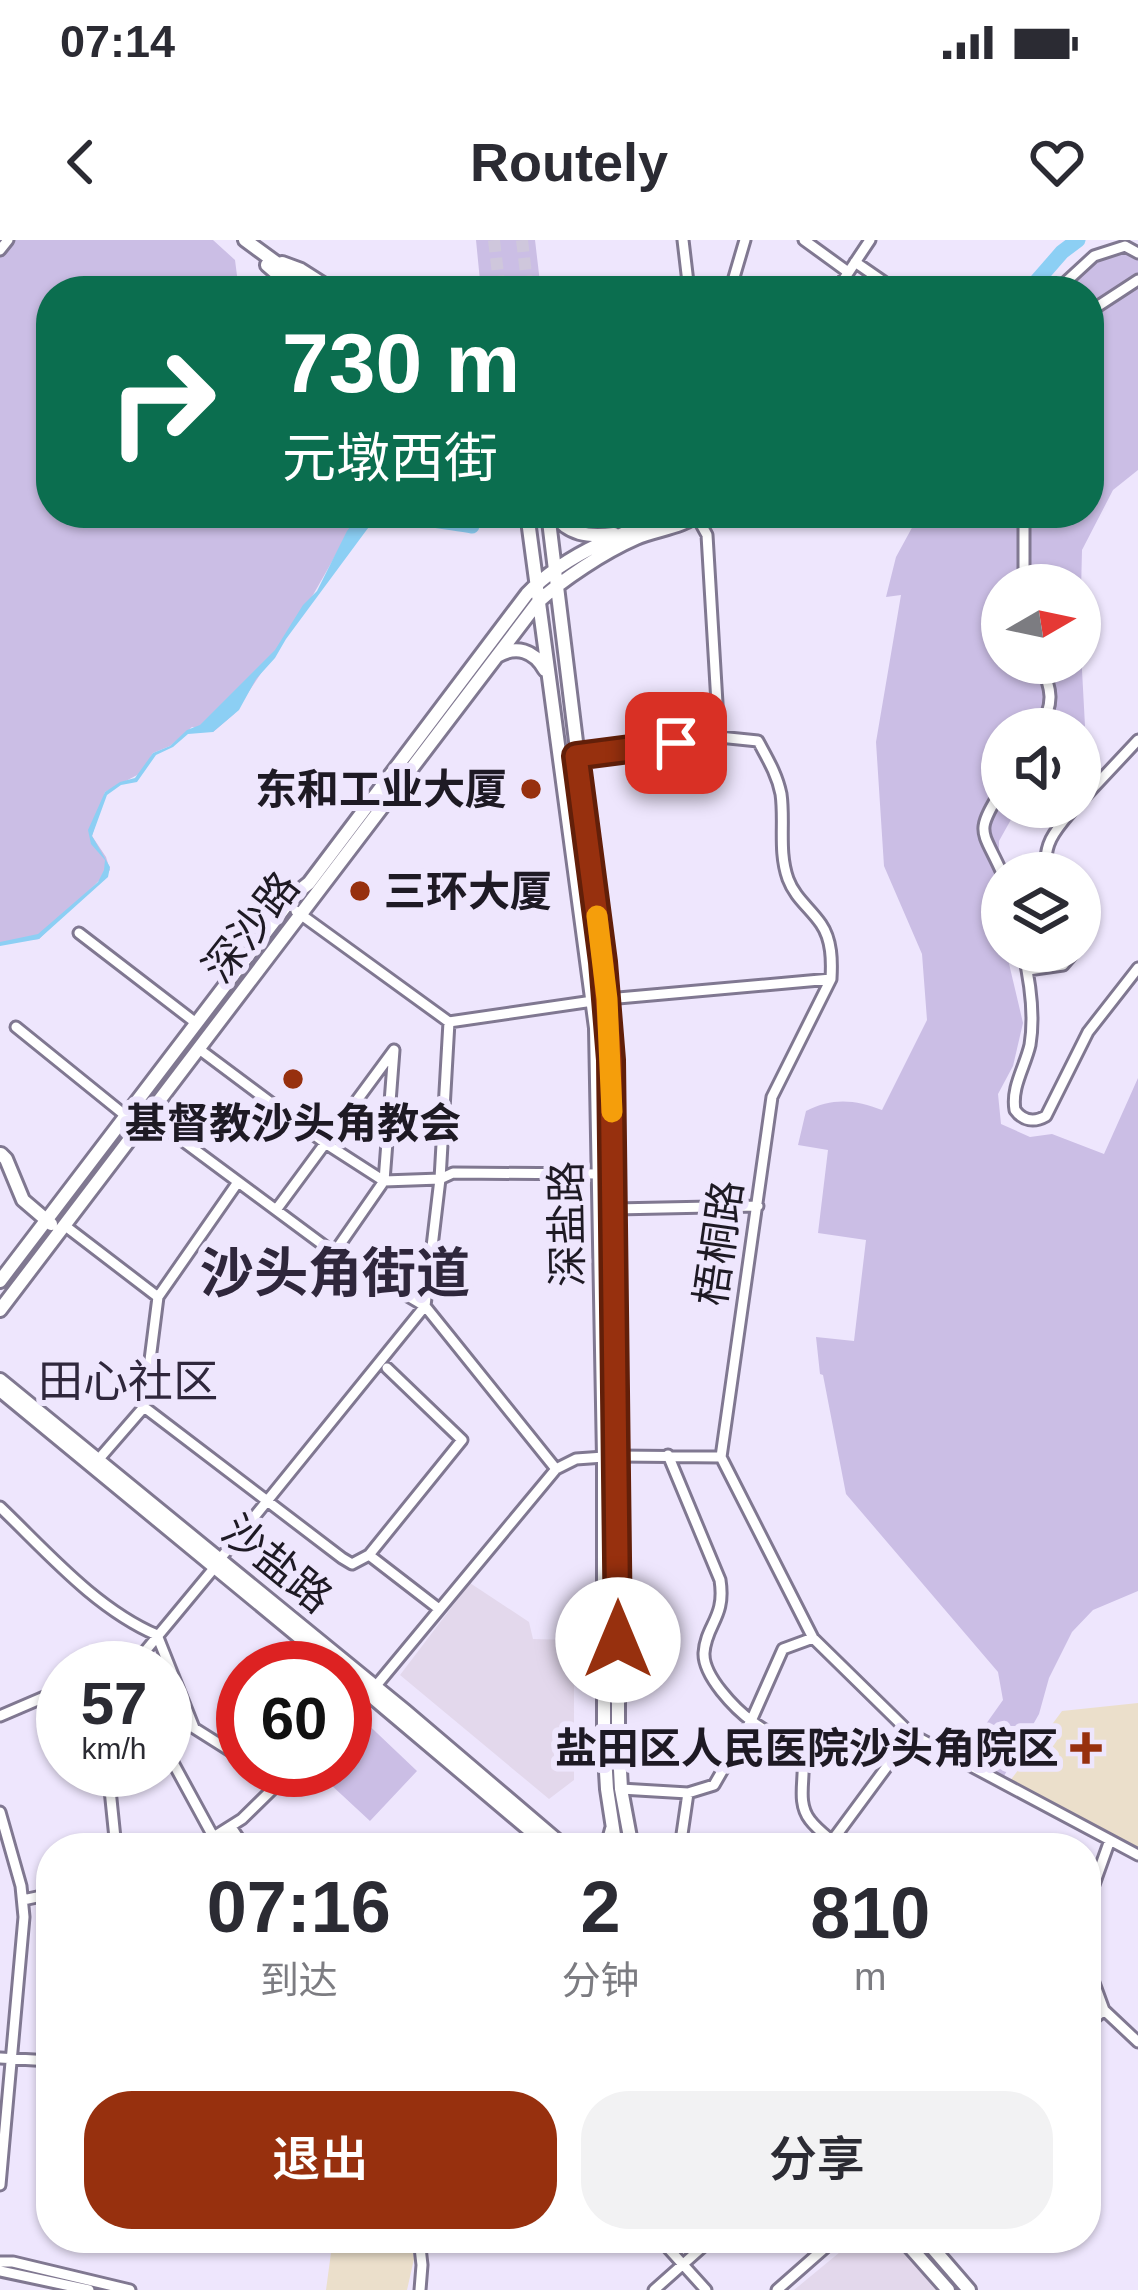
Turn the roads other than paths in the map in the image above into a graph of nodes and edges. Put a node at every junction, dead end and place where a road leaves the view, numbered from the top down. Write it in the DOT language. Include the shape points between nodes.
graph roads {
  1 [pos="8,240"];
  2 [pos="683,240"];
  3 [pos="745,240"];
  4 [pos="804,240"];
  5 [pos="870,240"];
  6 [pos="250,245"];
  7 [pos="0,250"];
  8 [pos="1138,253"];
  9 [pos="273,261"];
  10 [pos="852,267"];
  11 [pos="284,276"];
  12 [pos="291,276"];
  13 [pos="310,276"];
  14 [pos="687,276"];
  15 [pos="734,276"];
  16 [pos="846,276"];
  17 [pos="869,276"];
  18 [pos="1072,276"];
  19 [pos="1138,280"];
  20 [pos="1104,302"];
  21 [pos="529,528"];
  22 [pos="551,528"];
  23 [pos="567,528"];
  24 [pos="640,528"];
  25 [pos="660,528"];
  26 [pos="703,528"];
  27 [pos="1024,528"];
  28 [pos="621,533"];
  29 [pos="1024,564"];
  30 [pos="555,579"];
  31 [pos="536,585"];
  32 [pos="538,602"];
  33 [pos="496,657"];
  34 [pos="548,677"];
  35 [pos="719,737"];
  36 [pos="1138,740"];
  37 [pos="576,756"];
  38 [pos="1101,780"];
  39 [pos="287,904"];
  40 [pos="301,914"];
  41 [pos="79,933"];
  42 [pos="1138,968"];
  43 [pos="1028,972"];
  44 [pos="831,979"];
  45 [pos="600,1000"];
  46 [pos="449,1022"];
  47 [pos="196,1023"];
  48 [pos="16,1027"];
  49 [pos="199,1048"];
  50 [pos="148,1115"];
  51 [pos="126,1116"];
  52 [pos="325,1143"];
  53 [pos="1,1154"];
  54 [pos="600,1174"];
  55 [pos="440,1179"];
  56 [pos="384,1181"];
  57 [pos="238,1182"];
  58 [pos="758,1206"];
  59 [pos="607,1209"];
  60 [pos="276,1210"];
  61 [pos="46,1220"];
  62 [pos="64,1225"];
  63 [pos="334,1252"];
  64 [pos="0,1281"];
  65 [pos="158,1297"];
  66 [pos="425,1306"];
  67 [pos="0,1310"];
  68 [pos="387,1368"];
  69 [pos="0,1380"];
  70 [pos="0,1390"];
  71 [pos="144,1407"];
  72 [pos="668,1455"];
  73 [pos="611,1456"];
  74 [pos="721,1457"];
  75 [pos="98,1460"];
  76 [pos="556,1469"];
  77 [pos="267,1500"];
  78 [pos="0,1507"];
  79 [pos="369,1556"];
  80 [pos="217,1563"];
  81 [pos="440,1609"];
  82 [pos="158,1635"];
  83 [pos="813,1637"];
  84 [pos="153,1641"];
  85 [pos="160,1641"];
  86 [pos="307,1641"];
  87 [pos="312,1641"];
  88 [pos="372,1690"];
  89 [pos="36,1701"];
  90 [pos="0,1716"];
  91 [pos="751,1721"];
  92 [pos="192,1724"];
  93 [pos="910,1734"];
  94 [pos="216,1742"];
  95 [pos="621,1790"];
  96 [pos="688,1792"];
  97 [pos="111,1797"];
  98 [pos="192,1797"];
  99 [pos="264,1797"];
  100 [pos="0,1812"];
  101 [pos="611,1822"];
  102 [pos="231,1828"];
  103 [pos="114,1833"];
  104 [pos="211,1833"];
  105 [pos="222,1833"];
  106 [pos="234,1833"];
  107 [pos="534,1833"];
  108 [pos="548,1833"];
  109 [pos="611,1833"];
  110 [pos="613,1833"];
  111 [pos="629,1833"];
  112 [pos="682,1833"];
  113 [pos="822,1833"];
  114 [pos="842,1833"];
  115 [pos="1097,1833"];
  116 [pos="1101,1835"];
  117 [pos="1110,1840"];
  118 [pos="1138,1855"];
  119 [pos="1101,1865"];
  120 [pos="36,1897"];
  121 [pos="23,1900"];
  122 [pos="1101,2002"];
  123 [pos="1104,2010"];
  124 [pos="1101,2013"];
  125 [pos="1138,2042"];
  126 [pos="6,2058"];
  127 [pos="36,2060"];
  128 [pos="0,2185"];
  129 [pos="420,2253"];
  130 [pos="672,2253"];
  131 [pos="696,2253"];
  132 [pos="819,2253"];
  133 [pos="915,2253"];
  134 [pos="936,2253"];
  135 [pos="0,2262"];
  136 [pos="683,2265"];
  137 [pos="0,2271"];
  138 [pos="89,2290"];
  139 [pos="130,2290"];
  140 [pos="420,2290"];
  141 [pos="654,2290"];
  142 [pos="706,2290"];
  143 [pos="777,2290"];
  144 [pos="948,2290"];
  145 [pos="969,2290"];
  1 -- 7 [label="street"];
  2 -- 14 [label="street"];
  3 -- 15 [label="street"];
  4 -- 10 [label="street"];
  5 -- 10 [label="street"];
  6 -- 9 [label="main road"];
  6 -- 11 [label="main road"];
  8 -- 18 [label="street" via="1125,246 1094,256"];
  9 -- 12 [label="main road"];
  9 -- 13 [label="main road"];
  10 -- 16 [label="street"];
  10 -- 17 [label="street"];
  19 -- 20 [label="street"];
  21 -- 31 [label="main road, 深盐路"];
  22 -- 30 [label="main road, 深盐路"];
  23 -- 28 [label="main road"];
  24 -- 28 [label="main road"];
  25 -- 30 [label="main road"];
  26 -- 35 [label="street"];
  27 -- 29 [label="street"];
  28 -- 30 [label="main road"];
  30 -- 31 [label="main road, 深沙路"];
  30 -- 32 [label="main road, 深沙路"];
  30 -- 37 [label="main road, 深盐路"];
  31 -- 32 [label="main road, 深盐路"];
  31 -- 39 [label="main road, 深沙路"];
  32 -- 33 [label="main road, 深沙路"];
  32 -- 34 [label="main road, 深盐路"];
  33 -- 34 [label="main road" via="523,651"];
  33 -- 40 [label="main road, 深沙路"];
  34 -- 45 [label="main road, 深盐路"];
  35 -- 37 [label="street"];
  35 -- 44 [label="street" via="758,741 776,776 784,868 825,932"];
  36 -- 38 [label="street"];
  37 -- 45 [label="main road, 深盐路"];
  39 -- 40 [label="street"];
  39 -- 47 [label="main road, 深沙路"];
  40 -- 46 [label="street"];
  40 -- 49 [label="main road, 深沙路"];
  41 -- 47 [label="street"];
  42 -- 43 [label="street" via="1088,1032 1039,1120 1020,1116 1013,1100 1033,1026"];
  44 -- 45 [label="street"];
  44 -- 58 [label="street, 梧桐路" via="772,1096"];
  45 -- 46 [label="street"];
  45 -- 54 [label="main road, 深盐路"];
  45 -- 59 [label="main road, 深盐路"];
  46 -- 55 [label="street"];
  47 -- 51 [label="main road, 深沙路"];
  48 -- 51 [label="street"];
  49 -- 50 [label="main road, 深沙路"];
  49 -- 52 [label="street"];
  50 -- 57 [label="street"];
  50 -- 62 [label="main road, 深沙路"];
  51 -- 61 [label="main road, 深沙路"];
  52 -- 56 [label="street"];
  52 -- 56 [label="street" via="394,1050"];
  52 -- 60 [label="street"];
  53 -- 61 [label="main road" via="22,1200"];
  54 -- 55 [label="street"];
  54 -- 59 [label="main road, 深盐路"];
  55 -- 56 [label="street"];
  55 -- 66 [label="street"];
  56 -- 63 [label="street"];
  57 -- 60 [label="street"];
  57 -- 65 [label="street"];
  58 -- 59 [label="street"];
  58 -- 74 [label="street, 梧桐路"];
  59 -- 73 [label="main road, 深盐路"];
  60 -- 63 [label="street"];
  61 -- 62 [label="main road"];
  61 -- 64 [label="main road, 深沙路"];
  62 -- 65 [label="street"];
  62 -- 67 [label="main road, 深沙路"];
  63 -- 66 [label="street"];
  65 -- 71 [label="street"];
  66 -- 76 [label="street"];
  66 -- 77 [label="street"];
  68 -- 79 [label="street" via="462,1440"];
  69 -- 75 [label="main road, 沙盐路"];
  70 -- 80 [label="main road, 沙盐路"];
  71 -- 75 [label="street"];
  71 -- 77 [label="street"];
  72 -- 73 [label="street"];
  72 -- 74 [label="street"];
  72 -- 91 [label="street" via="720,1580 707,1670"];
  73 -- 76 [label="street"];
  73 -- 95 [label="main road, 深盐路"];
  73 -- 101 [label="main road, 深盐路" via="604,1738"];
  74 -- 83 [label="street"];
  75 -- 80 [label="main road, 沙盐路"];
  76 -- 81 [label="street"];
  77 -- 79 [label="street" via="352,1564"];
  77 -- 80 [label="street"];
  78 -- 82 [label="street" via="101,1600"];
  79 -- 81 [label="street"];
  80 -- 82 [label="street"];
  80 -- 86 [label="main road, 沙盐路"];
  80 -- 87 [label="main road, 沙盐路"];
  81 -- 88 [label="street"];
  82 -- 84 [label="street"];
  82 -- 85 [label="street"];
  83 -- 91 [label="street" via="784,1649"];
  83 -- 93 [label="street"];
  88 -- 107 [label="main road, 沙盐路"];
  88 -- 108 [label="main road, 沙盐路"];
  89 -- 90 [label="street"];
  91 -- 96 [label="street" via="720,1779"];
  91 -- 113 [label="street" via="802,1753 804,1808"];
  92 -- 94 [label="street"];
  93 -- 114 [label="street"];
  93 -- 115 [label="street"];
  95 -- 96 [label="street"];
  95 -- 111 [label="main road, 深盐路"];
  96 -- 112 [label="street"];
  97 -- 103 [label="street"];
  98 -- 104 [label="street"];
  99 -- 102 [label="street"];
  100 -- 121 [label="street"];
  101 -- 109 [label="main road"];
  101 -- 110 [label="main road, 深盐路"];
  102 -- 105 [label="street"];
  102 -- 106 [label="street"];
  116 -- 117 [label="street"];
  117 -- 118 [label="street"];
  117 -- 119 [label="street"];
  120 -- 121 [label="street"];
  121 -- 126 [label="street"];
  122 -- 123 [label="street"];
  123 -- 124 [label="street"];
  123 -- 125 [label="street"];
  126 -- 127 [label="street"];
  126 -- 128 [label="street"];
  129 -- 140 [label="street"];
  130 -- 136 [label="street"];
  131 -- 136 [label="street"];
  132 -- 143 [label="street"];
  133 -- 144 [label="main road"];
  134 -- 145 [label="main road"];
  135 -- 139 [label="street"];
  136 -- 141 [label="street"];
  136 -- 142 [label="street"];
  137 -- 138 [label="street"];
}
